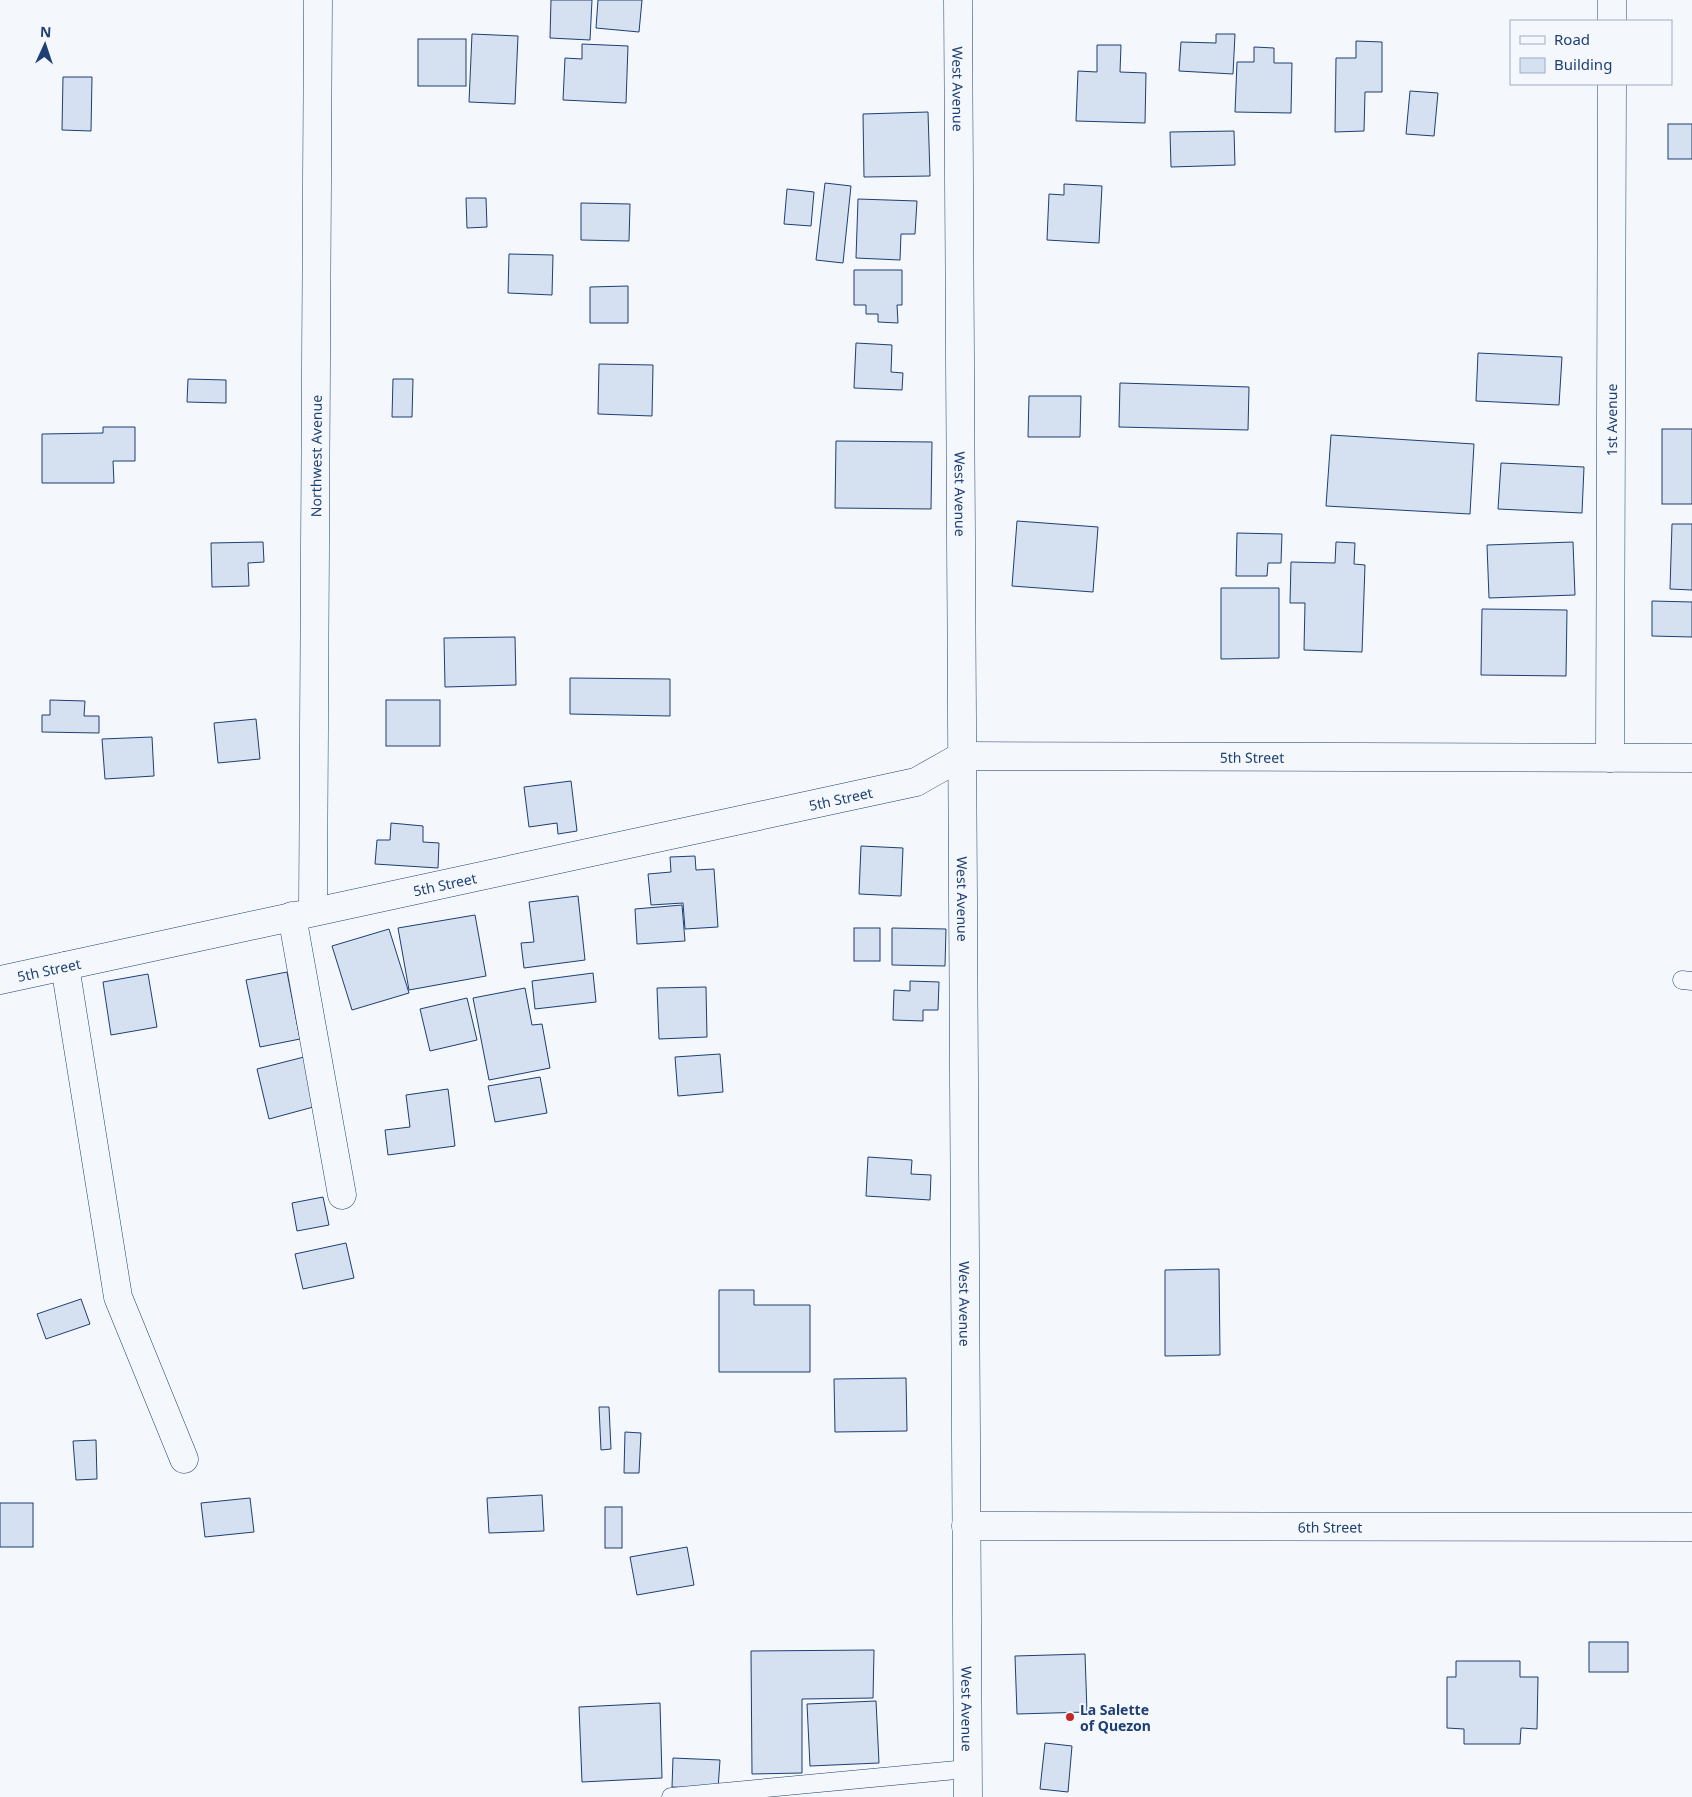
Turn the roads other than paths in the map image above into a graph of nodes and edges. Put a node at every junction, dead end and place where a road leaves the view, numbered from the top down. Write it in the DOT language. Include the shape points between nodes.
graph roads {
  1 [pos="318,0"];
  2 [pos="958,0"];
  3 [pos="1612,0"];
  4 [pos="1612,20"];
  5 [pos="1612,85"];
  6 [pos="962,756"];
  7 [pos="1610,758"];
  8 [pos="1692,758"];
  9 [pos="302,914"];
  10 [pos="65,966"];
  11 [pos="0,980"];
  12 [pos="342,1195"];
  13 [pos="184,1459"];
  14 [pos="966,1526"];
  15 [pos="1692,1527"];
  16 [pos="968,1769"];
  17 [pos="671,1797"];
  18 [pos="968,1797"];
  1 -- 9 [label="street, Northwest Avenue"];
  2 -- 6 [label="street, West Avenue"];
  3 -- 4 [label="street"];
  5 -- 7 [label="street, 1st Avenue"];
  6 -- 7 [label="street, 5th Street"];
  6 -- 9 [label="street, 5th Street" via="916,782"];
  6 -- 14 [label="street, West Avenue"];
  7 -- 8 [label="street, 5th Street"];
  9 -- 10 [label="street, 5th Street"];
  9 -- 12 [label="street, Northwest Avenue"];
  10 -- 11 [label="street, 5th Street"];
  10 -- 13 [label="street" via="118,1297"];
  14 -- 15 [label="street, 6th Street"];
  14 -- 16 [label="street, West Avenue"];
  16 -- 17 [label="lane"];
  16 -- 18 [label="street, West Avenue"];
}
